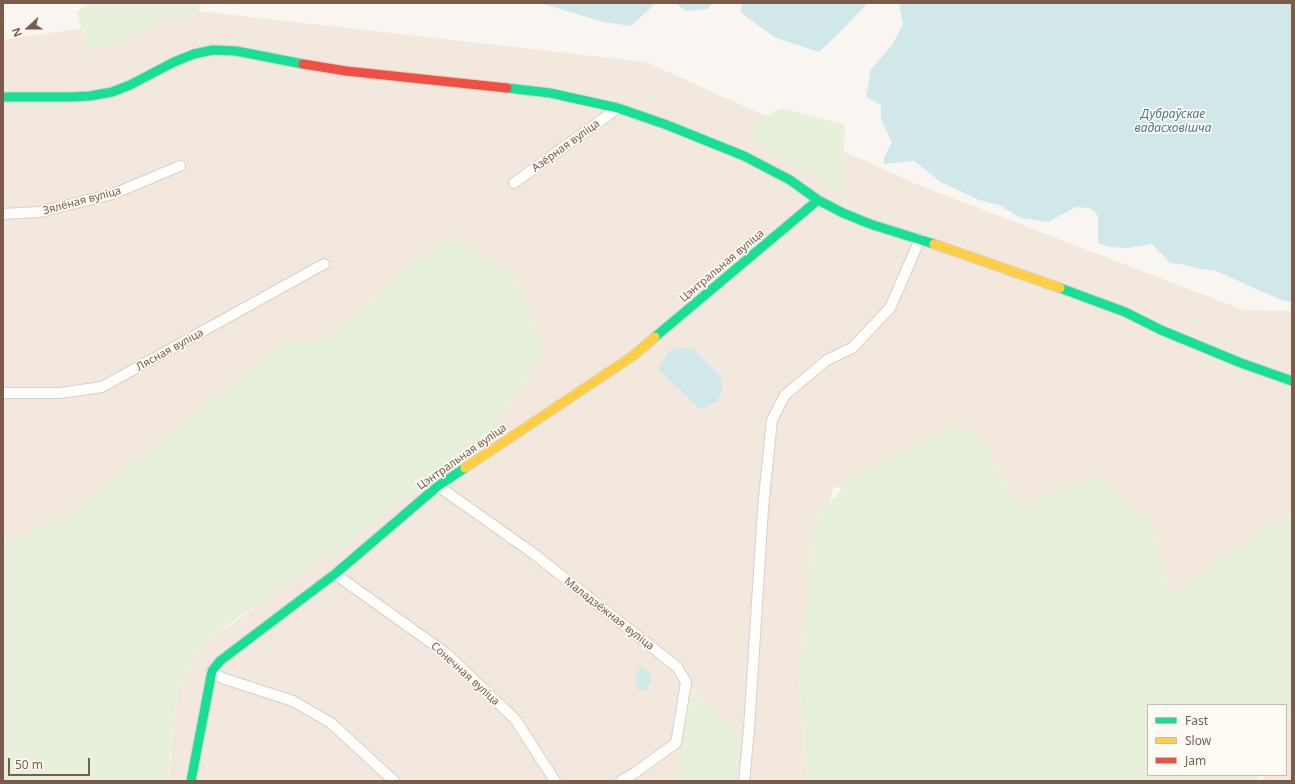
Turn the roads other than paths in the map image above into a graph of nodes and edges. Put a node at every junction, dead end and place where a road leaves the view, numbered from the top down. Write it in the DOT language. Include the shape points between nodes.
graph roads {
  1 [pos="3,98"];
  2 [pos="618,108"];
  3 [pos="180,166"];
  4 [pos="514,183"];
  5 [pos="818,200"];
  6 [pos="3,214"];
  7 [pos="920,239"];
  8 [pos="324,264"];
  9 [pos="1292,381"];
  10 [pos="3,393"];
  11 [pos="438,486"];
  12 [pos="335,574"];
  13 [pos="212,671"];
  14 [pos="191,781"];
  15 [pos="394,781"];
  16 [pos="555,781"];
  17 [pos="621,781"];
  18 [pos="744,781"];
  1 -- 2 [label="street" via="90,96 112,92 130,86 174,62 213,50 236,51 346,71 550,93"];
  2 -- 4 [label="street, Азёрная вуліца"];
  2 -- 5 [label="street" via="744,156 790,180"];
  3 -- 6 [label="street, Зялёная вуліца" via="113,194 39,212"];
  5 -- 7 [label="street" via="870,224"];
  5 -- 11 [label="street, Цэнтральная вуліца" via="633,356"];
  7 -- 9 [label="street" via="1125,312 1161,330"];
  7 -- 18 [label="street" via="890,308 852,348 827,360 785,396 772,420 763,508"];
  8 -- 10 [label="street, Лясная вуліца" via="102,387 60,393"];
  11 -- 12 [label="street, Цэнтральная вуліца"];
  11 -- 17 [label="street, Маладзёжная вуліца" via="534,554 677,667 686,682 676,743"];
  12 -- 13 [label="street, Цэнтральная вуліца" via="220,661"];
  12 -- 16 [label="street, Сонечная вуліца" via="447,654 515,719"];
  13 -- 14 [label="street"];
  13 -- 15 [label="street" via="222,678 293,701 330,722"];
}
